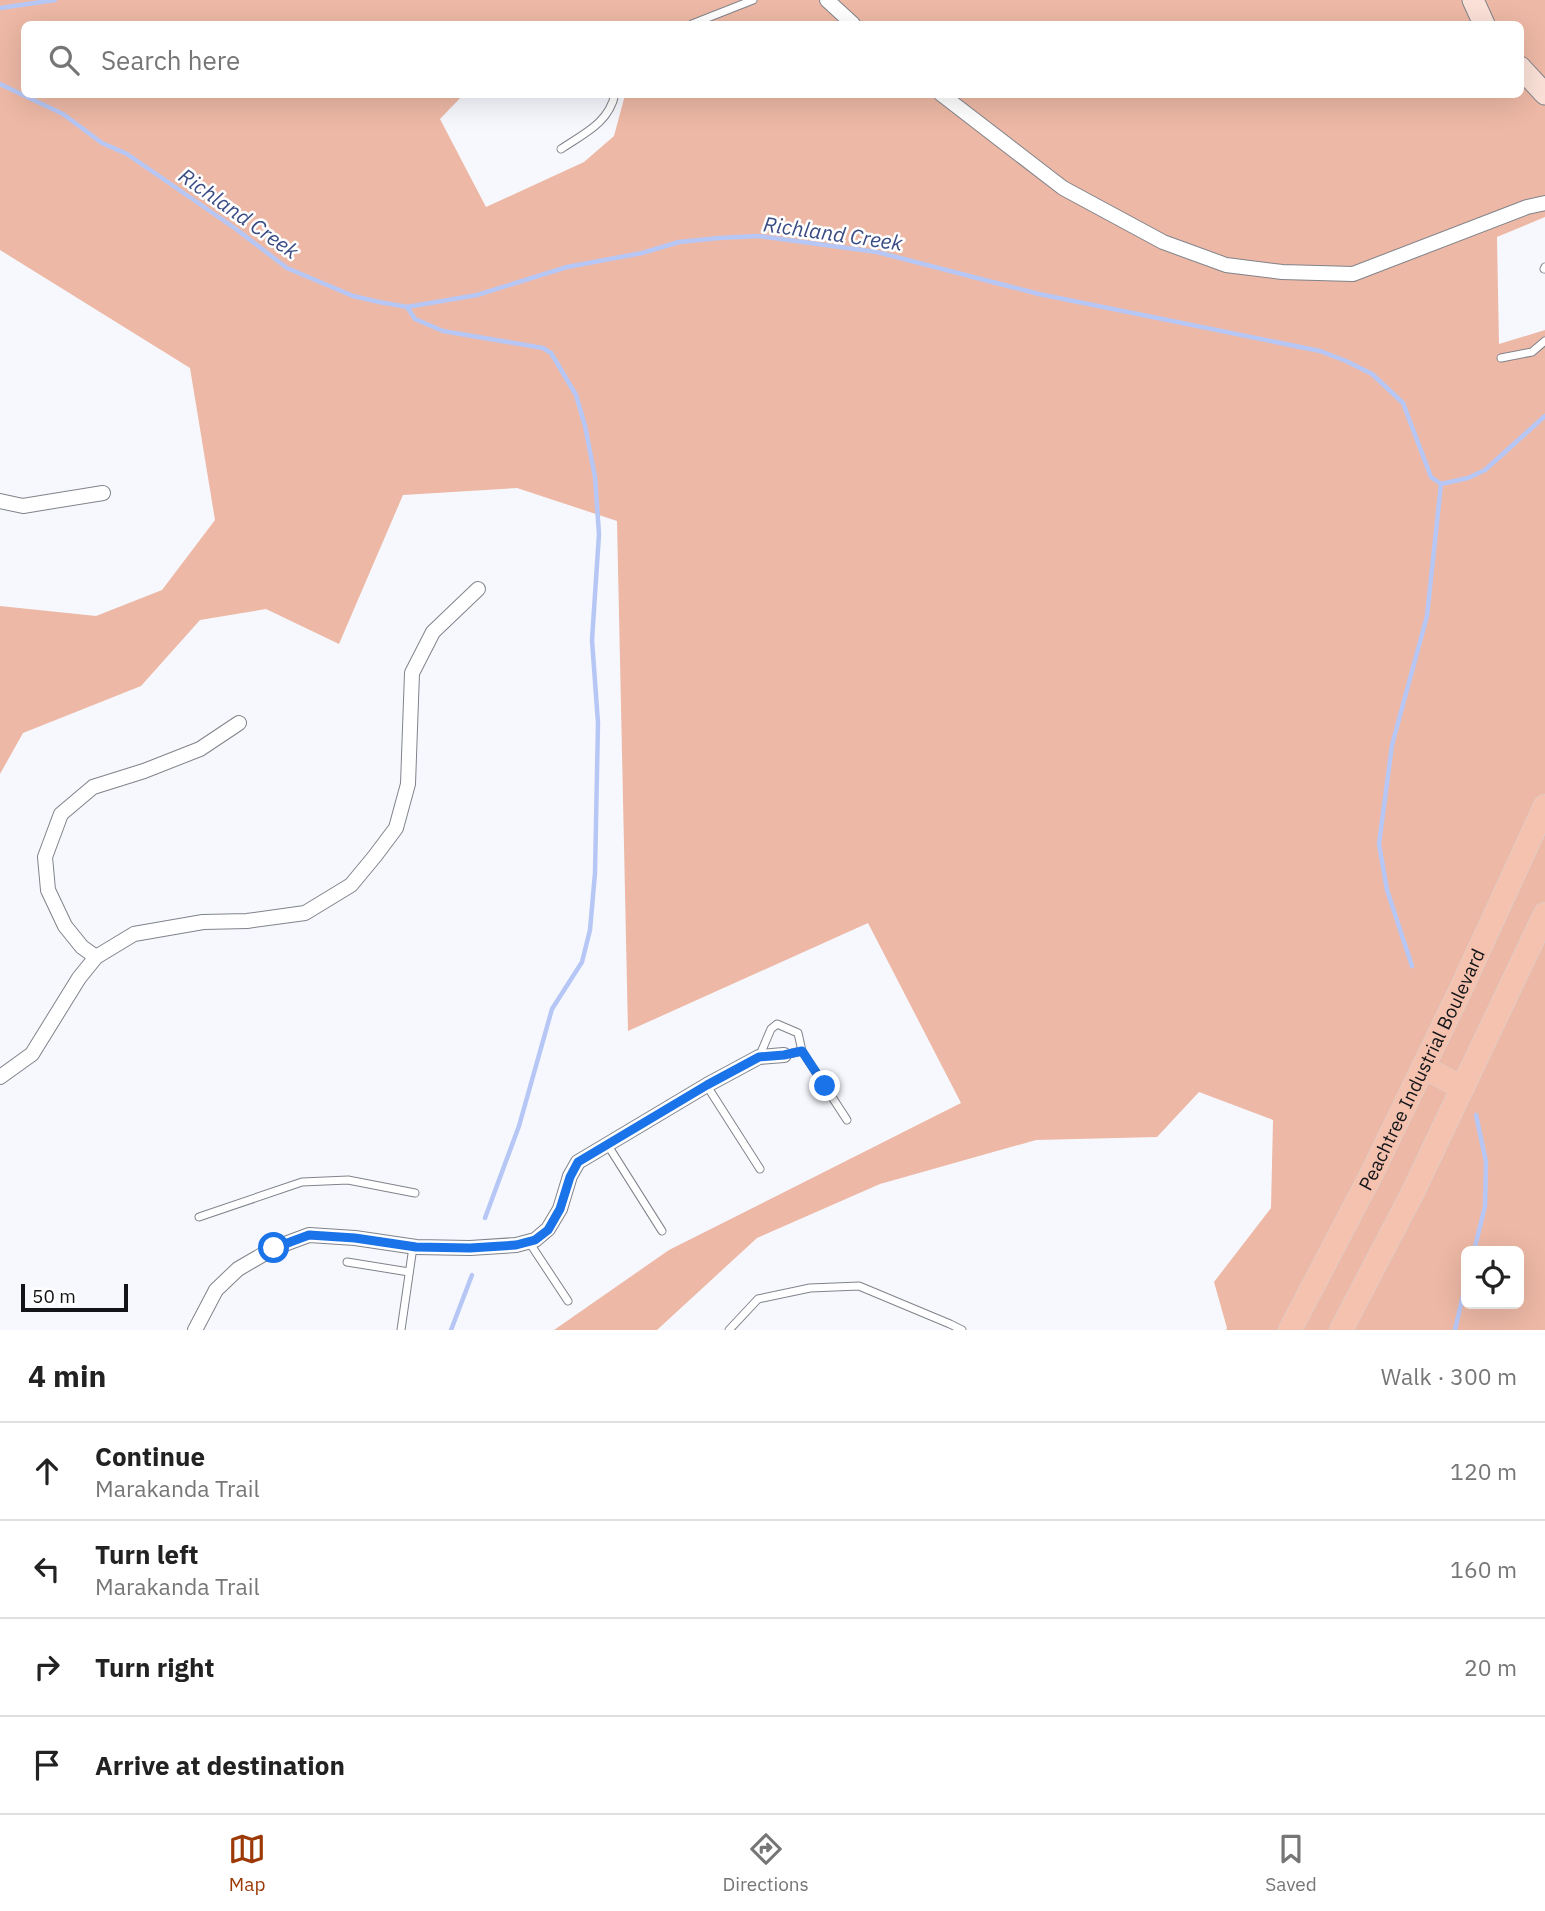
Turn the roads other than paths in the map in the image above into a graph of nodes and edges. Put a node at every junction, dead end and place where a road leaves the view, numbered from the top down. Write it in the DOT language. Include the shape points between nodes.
graph roads {
  1 [pos="753,0"];
  2 [pos="827,0"];
  3 [pos="1474,0"];
  4 [pos="700,21"];
  5 [pos="850,21"];
  6 [pos="1482,21"];
  7 [pos="1524,70"];
  8 [pos="1545,94"];
  9 [pos="614,98"];
  10 [pos="946,98"];
  11 [pos="561,149"];
  12 [pos="1545,203"];
  13 [pos="1545,341"];
  14 [pos="1501,358"];
  15 [pos="103,493"];
  16 [pos="0,501"];
  17 [pos="478,589"];
  18 [pos="239,723"];
  19 [pos="1545,806"];
  20 [pos="1545,914"];
  21 [pos="96,957"];
  22 [pos="802,1051"];
  23 [pos="784,1055"];
  24 [pos="759,1057"];
  25 [pos="1423,1067"];
  26 [pos="0,1077"];
  27 [pos="707,1085"];
  28 [pos="1463,1088"];
  29 [pos="847,1120"];
  30 [pos="606,1144"];
  31 [pos="760,1169"];
  32 [pos="415,1193"];
  33 [pos="199,1217"];
  34 [pos="662,1231"];
  35 [pos="528,1242"];
  36 [pos="413,1247"];
  37 [pos="347,1262"];
  38 [pos="409,1272"];
  39 [pos="568,1301"];
  40 [pos="195,1330"];
  41 [pos="401,1330"];
  42 [pos="729,1330"];
  43 [pos="962,1330"];
  44 [pos="1290,1330"];
  45 [pos="1341,1330"];
  1 -- 4 [label="lane"];
  2 -- 5 [label="street"];
  3 -- 6 [label="street"];
  7 -- 8 [label="street"];
  9 -- 11 [label="lane" via="601,122"];
  10 -- 12 [label="street" via="1063,188 1163,243 1226,265 1353,274"];
  13 -- 14 [label="lane" via="1532,352"];
  15 -- 16 [label="street" via="23,506"];
  17 -- 21 [label="street" via="433,632 412,673 408,784 396,828 351,885 305,913 203,922 134,934"];
  18 -- 21 [label="street" via="200,749 93,787 61,814 45,857 48,890 65,926"];
  19 -- 25 [label="main road, Peachtree Industrial Boulevard"];
  20 -- 28 [label="main road"];
  21 -- 26 [label="street" via="32,1054"];
  22 -- 23 [label="lane"];
  22 -- 24 [label="lane" via="798,1032 778,1024 771,1028"];
  22 -- 29 [label="lane"];
  23 -- 24 [label="street"];
  24 -- 27 [label="street"];
  25 -- 28 [label="main road"];
  25 -- 44 [label="main road, Peachtree Industrial Boulevard"];
  27 -- 30 [label="street"];
  27 -- 31 [label="lane"];
  28 -- 45 [label="main road"];
  30 -- 34 [label="lane"];
  30 -- 35 [label="street" via="578,1162 548,1230"];
  32 -- 33 [label="lane" via="348,1180 302,1182"];
  35 -- 36 [label="street"];
  35 -- 39 [label="lane"];
  36 -- 38 [label="lane"];
  36 -- 40 [label="street" via="309,1235 274,1248 238,1269 216,1290"];
  37 -- 38 [label="lane"];
  38 -- 41 [label="lane"];
  42 -- 43 [label="lane" via="758,1299 810,1288 859,1286"];
}
